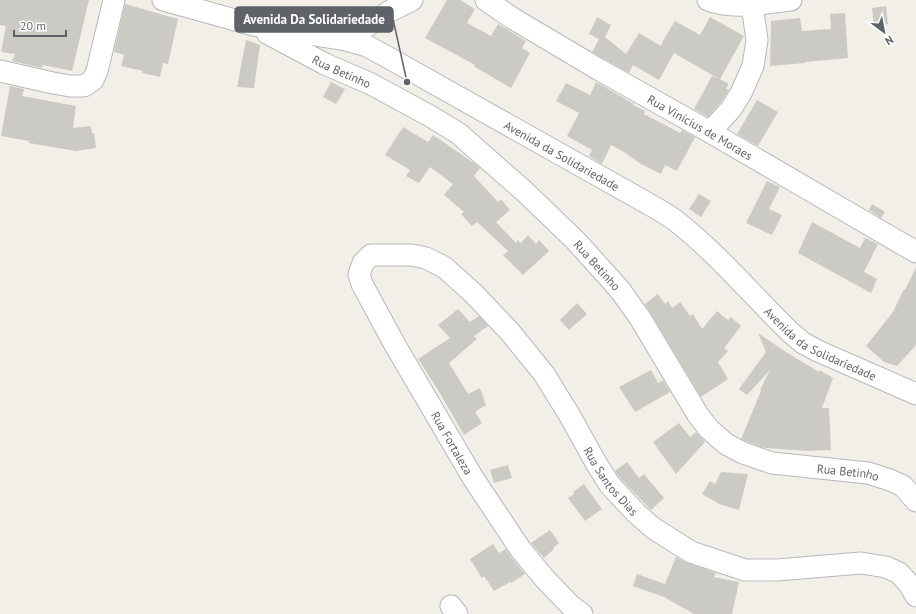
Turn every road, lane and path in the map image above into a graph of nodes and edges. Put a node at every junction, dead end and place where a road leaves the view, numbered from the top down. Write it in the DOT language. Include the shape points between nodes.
graph roads {
  1 [pos="114,0"];
  2 [pos="163,0"];
  3 [pos="412,0"];
  4 [pos="486,0"];
  5 [pos="708,0"];
  6 [pos="791,0"];
  7 [pos="752,5"];
  8 [pos="253,25"];
  9 [pos="346,40"];
  10 [pos="0,71"];
  11 [pos="710,132"];
  12 [pos="916,252"];
  13 [pos="371,256"];
  14 [pos="916,394"];
  15 [pos="916,501"];
  16 [pos="916,596"];
  17 [pos="582,614"];
  1 -- 10 [label="street" via="97,71 93,80 84,86 53,83"];
  2 -- 8 [label="street, Avenida da Solidariedade"];
  3 -- 9 [label="street"];
  4 -- 11 [label="street, Rua Vinícius de Moraes" via="598,69"];
  5 -- 7 [label="street" via="726,5"];
  6 -- 7 [label="street"];
  7 -- 11 [label="street" via="757,40 753,66 731,109"];
  8 -- 9 [label="street, Avenida da Solidariedade"];
  8 -- 15 [label="street, Rua Betinho" via="325,64 371,84 458,133 524,191 576,241 620,290 640,318 698,415 726,444 743,453 772,462 868,473 903,486"];
  9 -- 14 [label="street, Avenida da Solidariedade" via="367,46 647,203 698,239 803,342"];
  11 -- 12 [label="street, Rua Vinícius de Moraes"];
  13 -- 16 [label="street, Rua Santos Dias" via="412,255 426,258 444,267 473,293 510,332 544,374 610,485 636,513 665,536 691,552 745,570 861,563 886,566 899,573"];
  13 -- 17 [label="street, Rua Fortaleza" via="363,263 359,274 362,284 469,471 521,550 545,579"];
}
